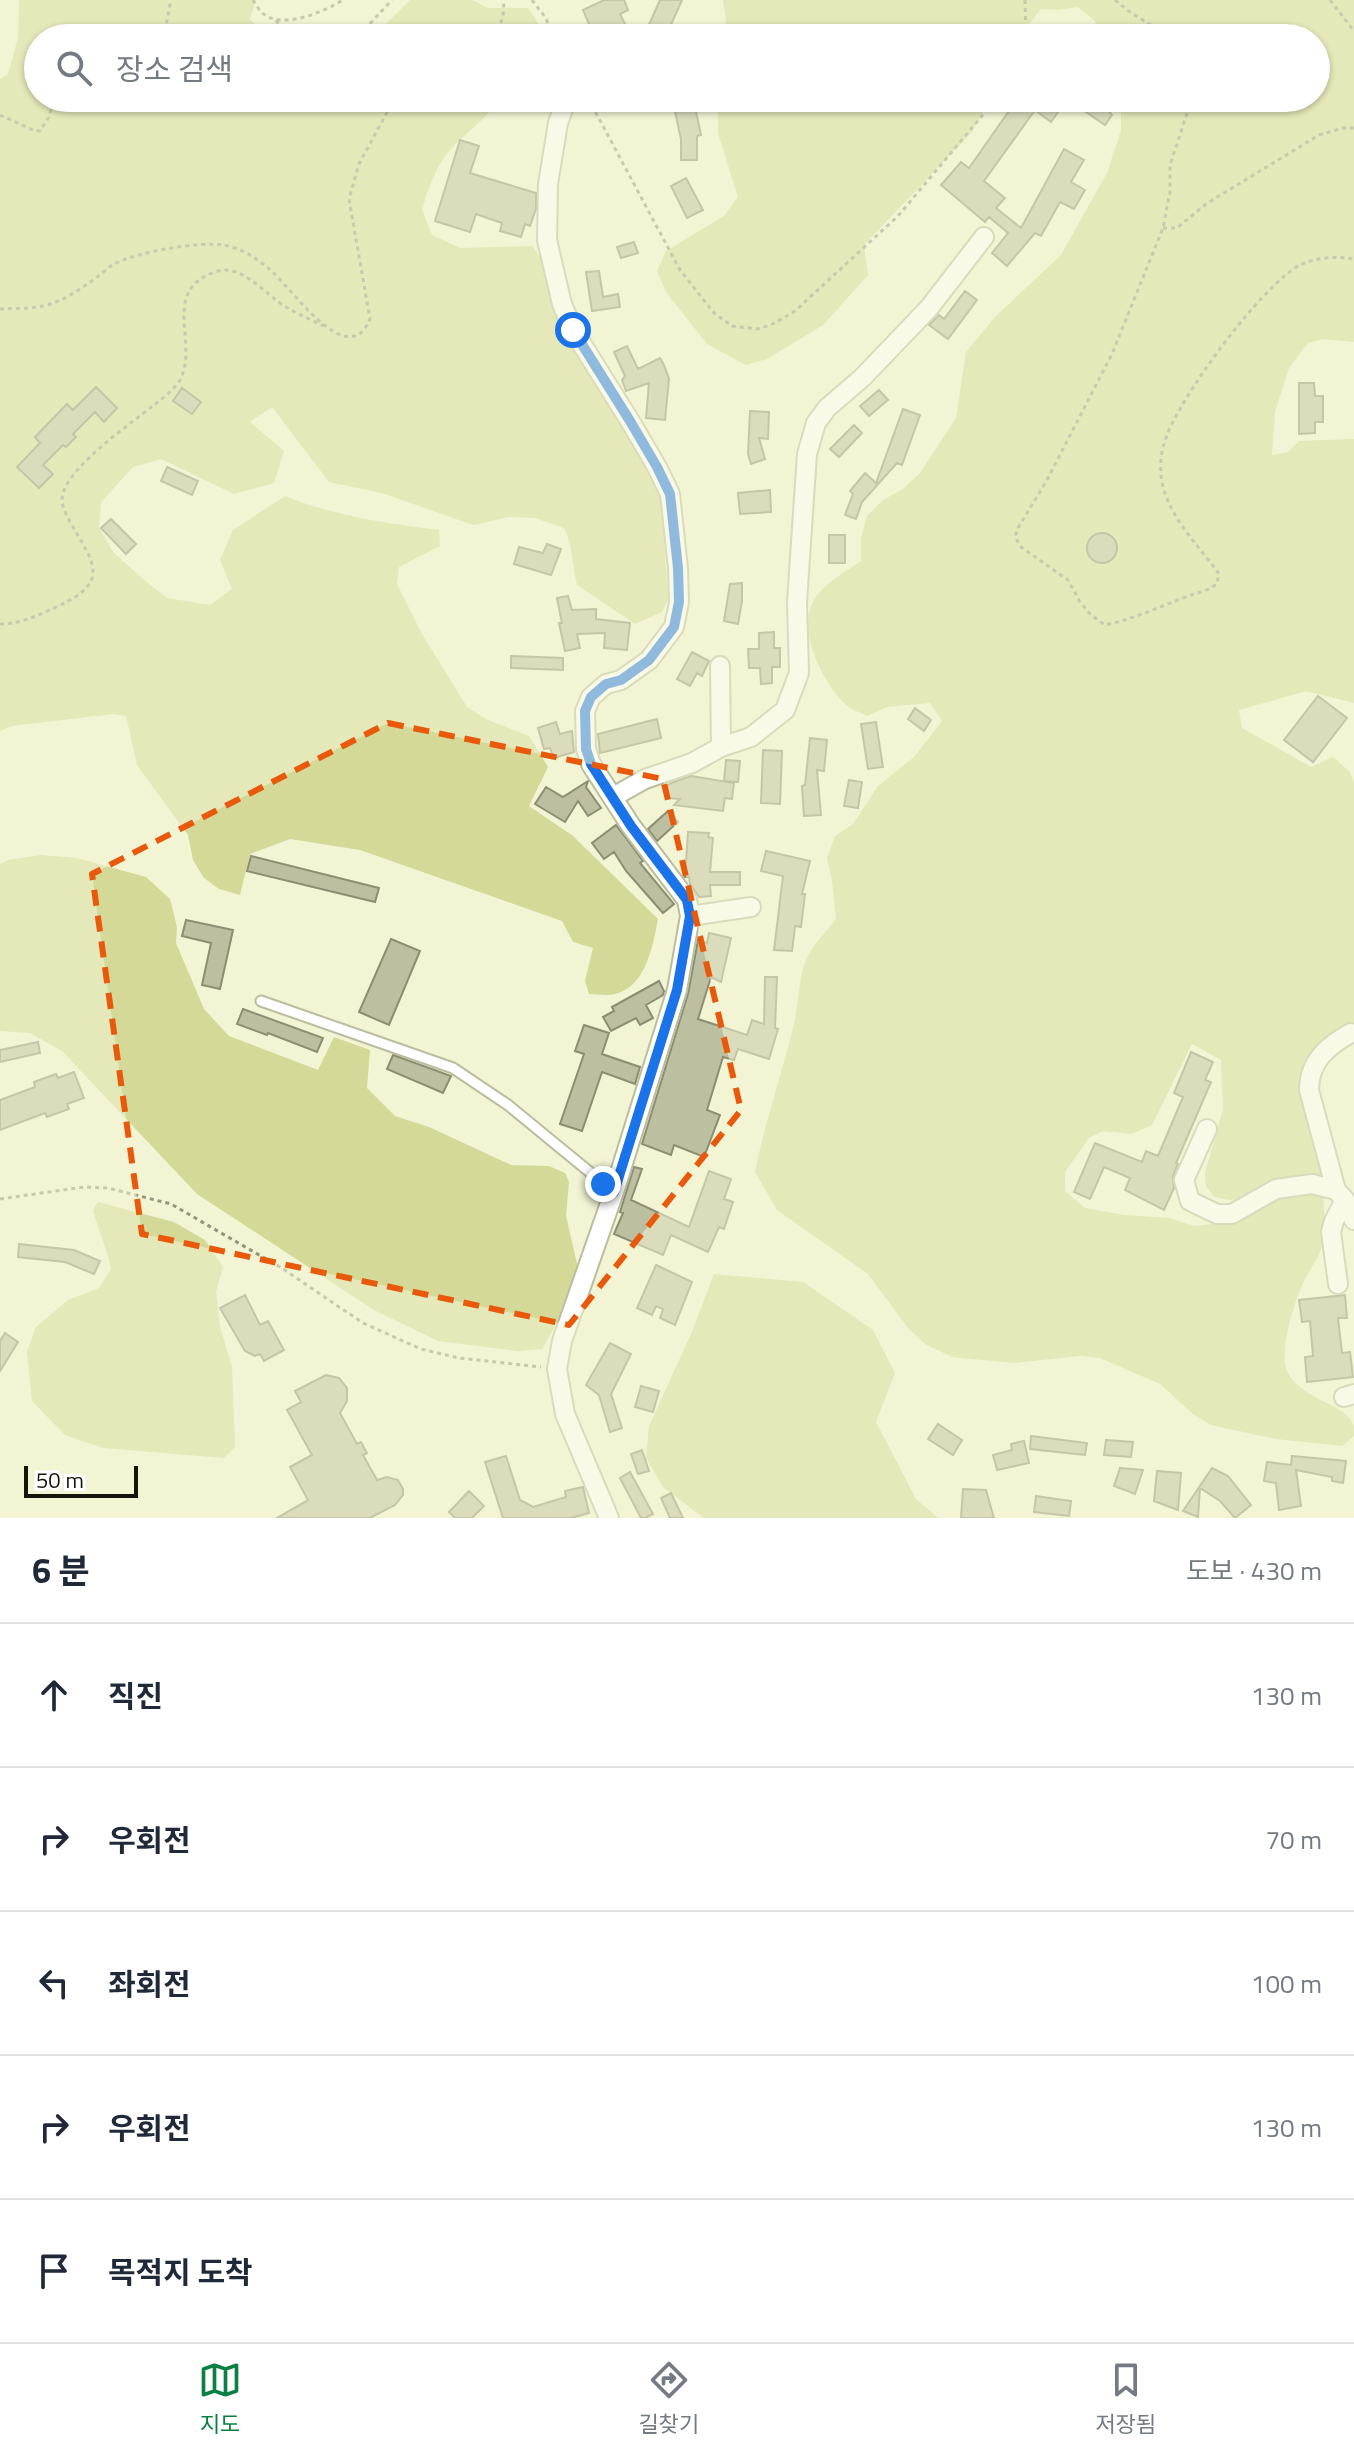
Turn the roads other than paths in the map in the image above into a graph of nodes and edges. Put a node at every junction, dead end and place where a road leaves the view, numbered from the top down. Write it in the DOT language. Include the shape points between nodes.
graph roads {
  1 [pos="562,112"];
  2 [pos="984,237"];
  3 [pos="720,666"];
  4 [pos="721,747"];
  5 [pos="613,797"];
  6 [pos="751,907"];
  7 [pos="690,916"];
  8 [pos="261,1001"];
  9 [pos="1351,1033"];
  10 [pos="1207,1129"];
  11 [pos="614,1192"];
  12 [pos="1340,1195"];
  13 [pos="1354,1220"];
  14 [pos="1338,1284"];
  15 [pos="609,1518"];
  1 -- 5 [label="street" via="547,240 562,304 670,494 678,568 674,627 649,660 606,684 585,711 586,749"];
  2 -- 4 [label="street" via="929,308 816,423 807,454 801,542 799,673 785,710 751,737"];
  3 -- 4 [label="street"];
  4 -- 5 [label="street"];
  5 -- 7 [label="street" via="687,900"];
  6 -- 7 [label="street"];
  7 -- 11 [label="street" via="677,990"];
  8 -- 11 [label="lane" via="453,1068 508,1105"];
  9 -- 12 [label="street" via="1323,1054 1309,1076"];
  10 -- 12 [label="street" via="1184,1180 1190,1201 1217,1214 1232,1214 1276,1189 1312,1184"];
  11 -- 15 [label="street" via="557,1369 565,1414"];
  12 -- 13 [label="street"];
  12 -- 14 [label="street" via="1331,1232"];
}
